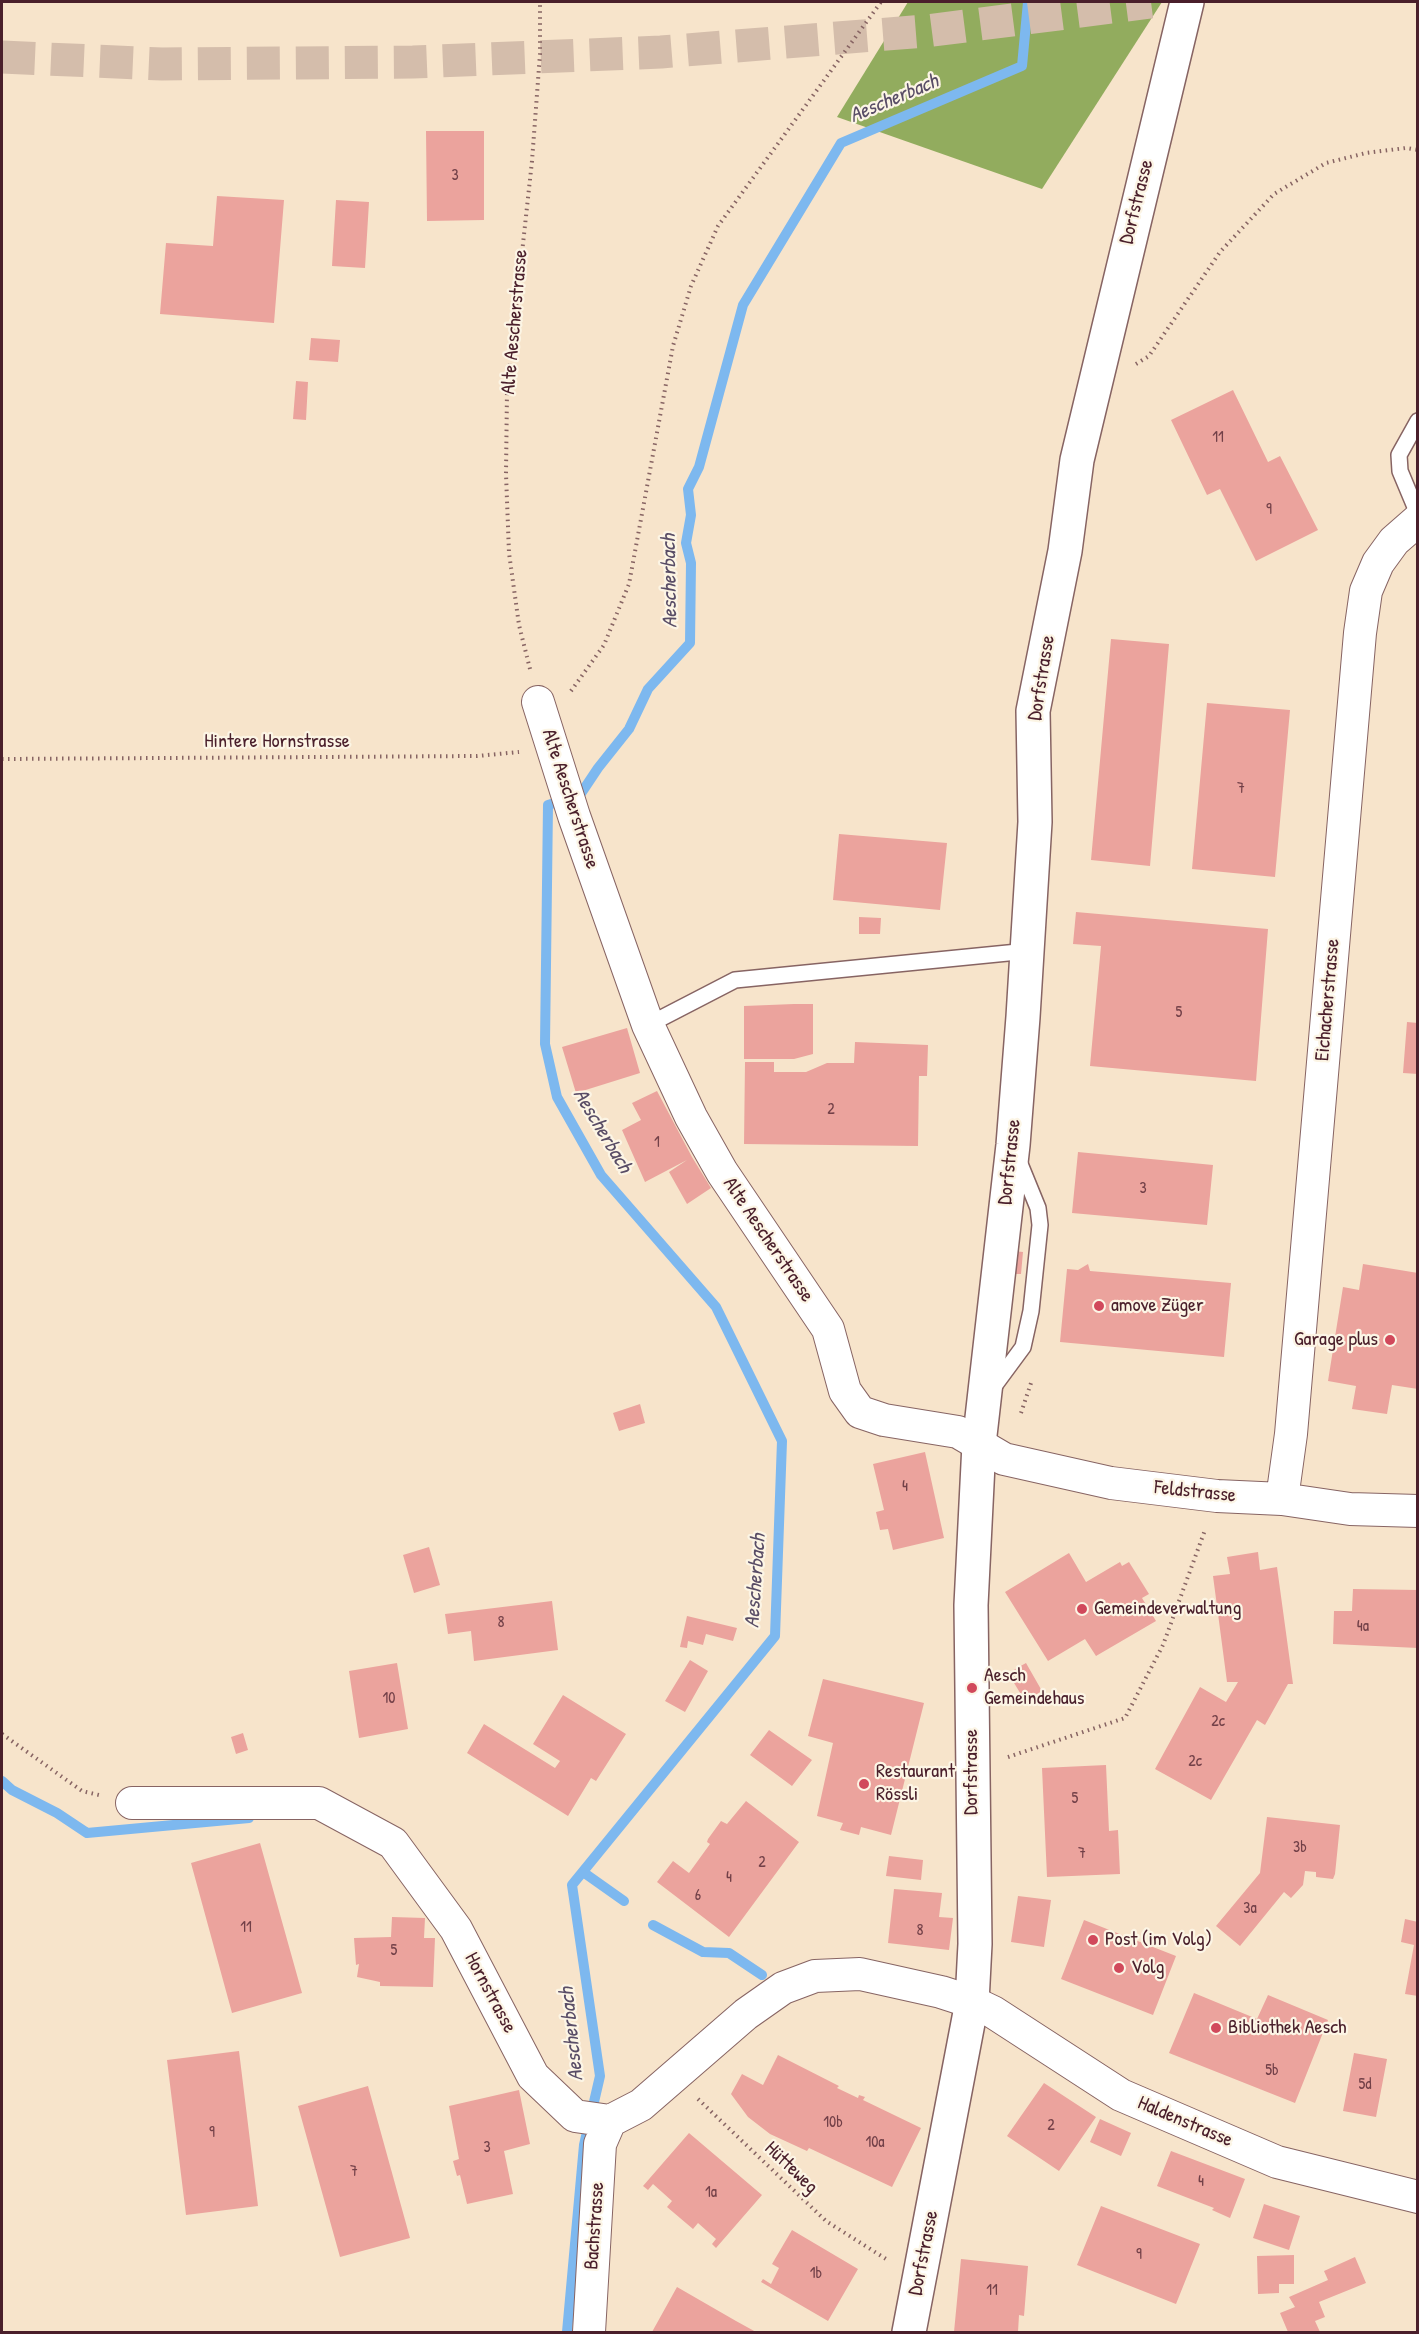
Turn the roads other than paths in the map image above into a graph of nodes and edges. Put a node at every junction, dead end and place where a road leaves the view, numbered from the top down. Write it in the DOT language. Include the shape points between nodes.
graph roads {
  1 [pos="1187,2"];
  2 [pos="1418,421"];
  3 [pos="1418,514"];
  4 [pos="1418,520"];
  5 [pos="549,736"];
  6 [pos="1028,951"];
  7 [pos="648,1025"];
  8 [pos="991,1451"];
  9 [pos="1282,1499"];
  10 [pos="1418,1511"];
  11 [pos="132,1803"];
  12 [pos="972,2002"];
  13 [pos="610,2121"];
  14 [pos="1418,2197"];
  15 [pos="590,2332"];
  16 [pos="909,2332"];
  1 -- 6 [label="street, Dorfstrasse" via="1077,460 1065,551 1033,711 1035,822"];
  2 -- 3 [label="lane" via="1399,455 1400,471"];
  4 -- 9 [label="street, Eichacherstrasse" via="1394,541 1378,563 1366,591 1360,633 1291,1434"];
  5 -- 7 [label="street, Alte Aescherstrasse"];
  6 -- 7 [label="lane" via="735,980"];
  6 -- 8 [label="street, Dorfstrasse" via="1013,1145 982,1401"];
  7 -- 8 [label="street, Alte Aescherstrasse" via="722,1172 828,1329 844,1391 860,1412 958,1432"];
  8 -- 9 [label="street, Feldstrasse" via="1112,1482 1217,1496"];
  8 -- 12 [label="street, Dorfstrasse" via="971,1605 975,1944"];
  9 -- 10 [label="street, Feldstrasse" via="1350,1509"];
  11 -- 13 [label="street, Hornstrasse" via="319,1803 393,1842 456,1929 533,2076 575,2116"];
  12 -- 13 [label="street" via="860,1974 815,1976 783,1988 746,2014 641,2105"];
  12 -- 14 [label="street, Haldenstrasse" via="1120,2095 1277,2162"];
  12 -- 16 [label="street, Dorfstrasse"];
  13 -- 15 [label="street, Bachstrasse" via="600,2144"];
}
